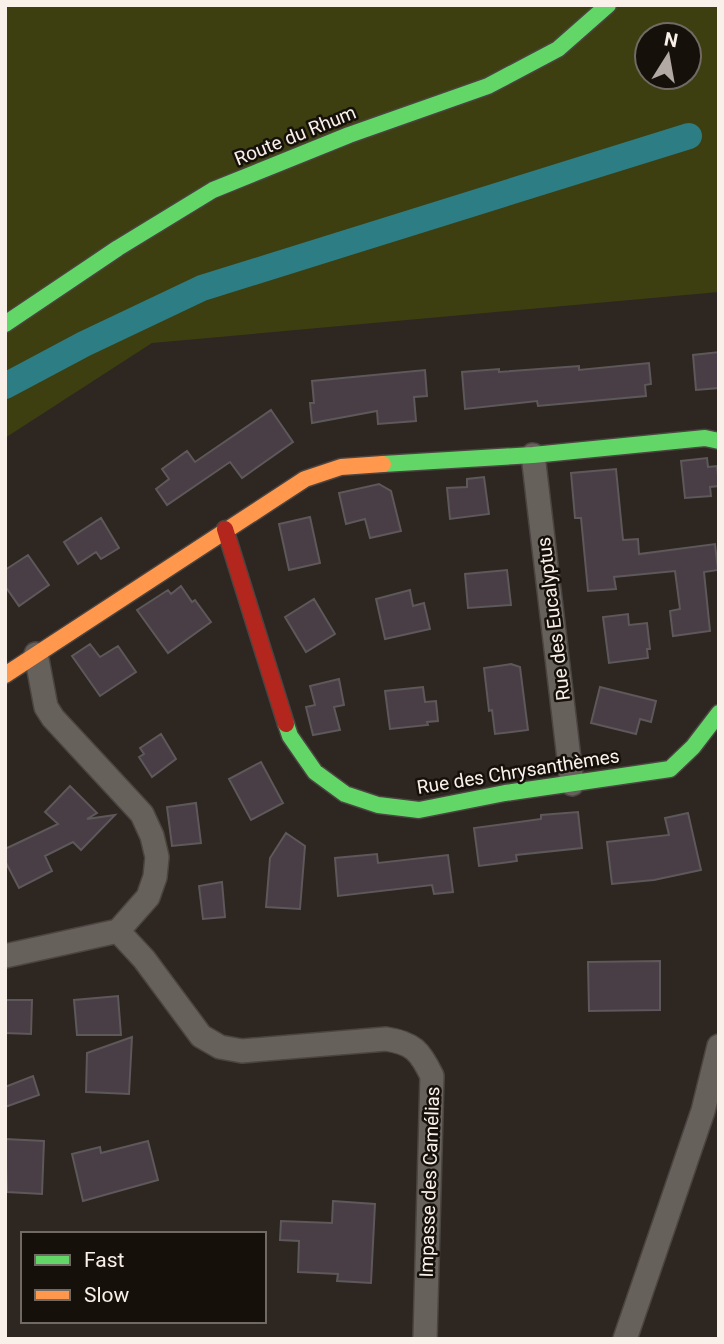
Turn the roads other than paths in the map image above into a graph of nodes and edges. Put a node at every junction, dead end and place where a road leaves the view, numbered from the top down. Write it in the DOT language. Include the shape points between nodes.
graph roads {
  1 [pos="608,5"];
  2 [pos="5,324"];
  3 [pos="719,441"];
  4 [pos="533,455"];
  5 [pos="225,529"];
  6 [pos="36,654"];
  7 [pos="5,675"];
  8 [pos="719,713"];
  9 [pos="572,784"];
  10 [pos="118,931"];
  11 [pos="5,956"];
  12 [pos="719,1046"];
  13 [pos="711,1110"];
  14 [pos="425,1339"];
  15 [pos="625,1339"];
  1 -- 2 [label="street, Route du Rhum" via="558,49 488,86 213,190"];
  3 -- 4 [label="street" via="705,438"];
  4 -- 5 [label="street" via="341,467 305,479"];
  4 -- 9 [label="street, Rue des Eucalyptus"];
  5 -- 6 [label="street"];
  5 -- 9 [label="street, Rue des Chrysanthèmes" via="290,736 315,772 345,794 378,805 419,810"];
  6 -- 7 [label="street"];
  6 -- 10 [label="street" via="46,707 53,719 142,814 152,836 157,857 152,887"];
  8 -- 9 [label="street, Rue des Chrysanthèmes" via="670,769"];
  10 -- 11 [label="street"];
  10 -- 14 [label="street, Impasse des Camélias" via="201,1036 220,1047 242,1051 386,1039 405,1042 422,1056 432,1076"];
  12 -- 13 [label="street"];
  13 -- 15 [label="street"];
}
